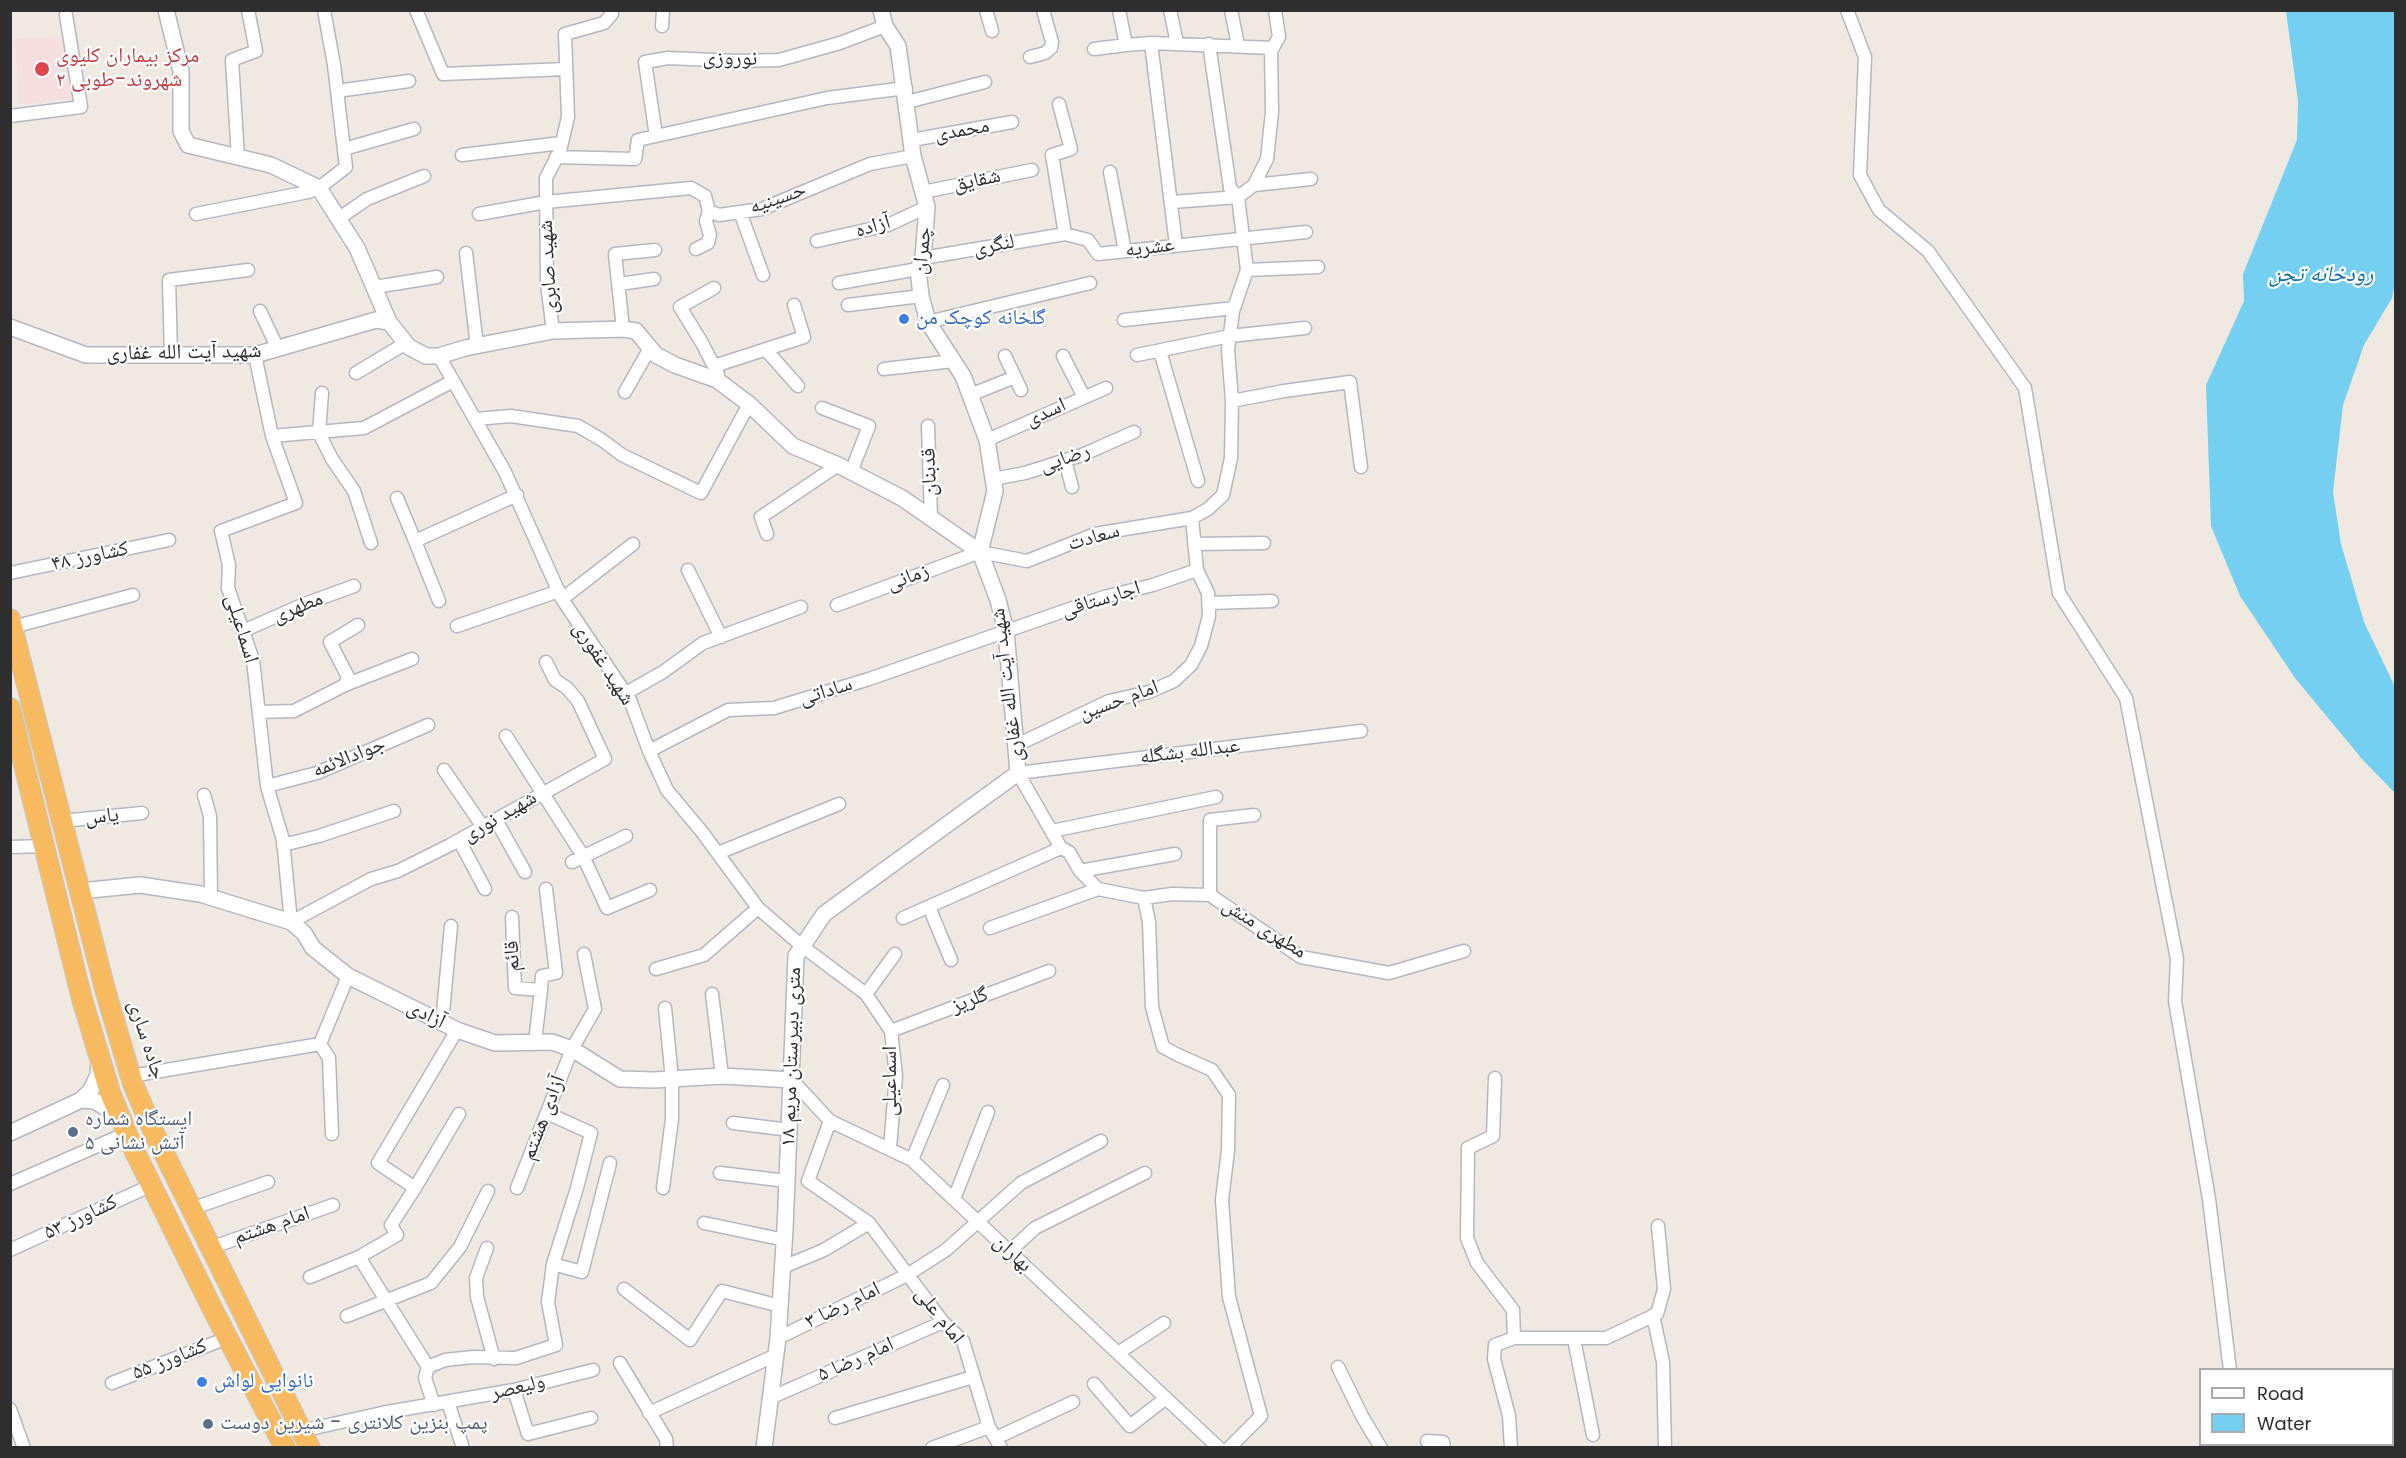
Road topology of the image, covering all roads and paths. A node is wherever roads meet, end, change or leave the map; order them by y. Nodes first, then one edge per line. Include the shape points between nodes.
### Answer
1 (166, 10) edge
2 (248, 10) edge
3 (324, 10) edge
4 (416, 10) edge
5 (611, 10) edge
6 (663, 10) edge
7 (881, 10) edge
8 (986, 10) edge
9 (1043, 10) edge
10 (1119, 10) edge
11 (1170, 10) edge
12 (1231, 10) edge
13 (1275, 10) edge
14 (1847, 10) edge
15 (66, 15) dead end
16 (662, 26) dead end
17 (885, 26) junction
18 (992, 31) dead end
19 (1151, 42) junction
20 (1177, 43) junction
21 (1209, 44) junction
22 (1125, 45) junction
23 (1238, 45) junction
24 (1273, 48) junction
25 (1094, 49) dead end
26 (1030, 57) dead end
27 (566, 69) junction
28 (409, 81) dead end
29 (985, 82) dead end
30 (337, 91) junction
31 (906, 95) junction
32 (1059, 104) dead end
33 (10, 116) edge
34 (1012, 122) dead end
35 (414, 129) dead end
36 (656, 136) junction
37 (561, 143) junction
38 (344, 148) junction
39 (913, 148) junction
40 (462, 155) dead end
41 (238, 158) junction
42 (556, 158) junction
43 (1032, 170) dead end
44 (1110, 172) dead end
45 (424, 176) dead end
46 (1311, 179) dead end
47 (1254, 185) junction
48 (319, 188) junction
49 (1238, 197) junction
50 (925, 200) junction
51 (546, 202) junction
52 (1172, 202) junction
53 (709, 211) junction
54 (740, 212) junction
55 (196, 214) dead end
56 (479, 214) dead end
57 (338, 219) junction
58 (1306, 232) dead end
59 (1065, 234) junction
60 (1243, 238) junction
61 (817, 242) dead end
62 (1176, 245) junction
63 (696, 249) dead end
64 (655, 250) dead end
65 (1125, 251) junction
66 (466, 253) dead end
67 (921, 263) junction
68 (1318, 267) dead end
69 (248, 270) dead end
70 (1247, 270) junction
71 (763, 275) dead end
72 (437, 276) dead end
73 (654, 279) dead end
74 (839, 283) dead end
75 (619, 284) junction
76 (1090, 284) dead end
77 (375, 287) junction
78 (714, 288) dead end
79 (921, 296) junction
80 (794, 305) dead end
81 (848, 305) dead end
82 (1234, 308) junction
83 (260, 311) dead end
84 (1124, 320) dead end
85 (389, 322) junction
86 (928, 322) junction
87 (10, 327) edge
88 (1305, 328) dead end
89 (623, 329) junction
90 (553, 331) junction
91 (1230, 336) junction
92 (406, 343) junction
93 (477, 345) junction
94 (651, 348) junction
95 (278, 349) junction
96 (766, 350) junction
97 (1160, 351) junction
98 (171, 355) junction
99 (255, 355) junction
100 (1137, 355) dead end
101 (1005, 356) dead end
102 (1063, 356) dead end
103 (439, 357) junction
104 (953, 361) junction
105 (714, 366) junction
106 (884, 369) dead end
107 (356, 373) dead end
108 (1015, 377) junction
109 (453, 381) junction
110 (722, 383) junction
111 (798, 386) dead end
112 (1106, 388) dead end
113 (1021, 390) dead end
114 (625, 392) dead end
115 (322, 393) dead end
116 (970, 395) junction
117 (1084, 397) junction
118 (1232, 401) junction
119 (749, 404) junction
120 (822, 408) dead end
121 (475, 419) junction
122 (928, 426) dead end
123 (1134, 432) dead end
124 (319, 433) junction
125 (272, 436) junction
126 (987, 440) junction
127 (1065, 460) junction
128 (1361, 467) dead end
129 (845, 469) junction
130 (993, 479) junction
131 (1198, 481) dead end
132 (1072, 488) dead end
133 (517, 495) junction
134 (398, 498) dead end
135 (931, 518) junction
136 (1192, 518) junction
137 (767, 534) dead end
138 (169, 540) dead end
139 (415, 541) junction
140 (371, 543) dead end
141 (1264, 543) dead end
142 (633, 544) dead end
143 (1194, 544) junction
144 (980, 552) junction
145 (688, 570) dead end
146 (1197, 570) junction
147 (10, 573) edge
148 (354, 586) dead end
149 (133, 595) dead end
150 (561, 595) junction
151 (440, 601) dead end
152 (1272, 601) dead end
153 (1209, 603) junction
154 (837, 605) dead end
155 (801, 607) dead end
156 (12, 623) edge
157 (358, 626) dead end
158 (457, 626) dead end
159 (243, 631) junction
160 (1006, 631) junction
161 (721, 637) junction
162 (412, 658) dead end
163 (546, 662) dead end
164 (345, 686) junction
165 (626, 693) junction
166 (10, 708) edge
167 (259, 712) junction
168 (428, 725) dead end
169 (1361, 731) dead end
170 (506, 736) dead end
171 (1017, 745) junction
172 (649, 751) junction
173 (444, 770) dead end
174 (1018, 773) junction
175 (267, 786) junction
176 (544, 792) junction
177 (204, 795) dead end
178 (1216, 796) dead end
179 (839, 804) dead end
180 (394, 811) dead end
181 (142, 813) dead end
182 (1254, 815) dead end
183 (496, 820) junction
184 (62, 821) junction
185 (483, 827) junction
186 (1052, 831) junction
187 (626, 836) dead end
188 (459, 840) junction
189 (284, 845) junction
190 (45, 846) junction
191 (10, 847) edge
192 (1061, 848) junction
193 (718, 853) junction
194 (1176, 854) dead end
195 (577, 859) junction
196 (1080, 871) junction
197 (525, 873) dead end
198 (485, 889) dead end
199 (546, 889) dead end
200 (1098, 889) junction
201 (650, 890) dead end
202 (80, 891) junction
203 (1210, 895) junction
204 (211, 897) junction
205 (1144, 898) junction
206 (929, 907) junction
207 (758, 908) junction
208 (512, 917) dead end
209 (903, 918) dead end
210 (291, 922) junction
211 (451, 926) dead end
212 (990, 928) dead end
213 (802, 946) junction
214 (1464, 951) dead end
215 (584, 954) dead end
216 (895, 954) dead end
217 (951, 960) dead end
218 (656, 969) dead end
219 (1049, 971) dead end
220 (348, 976) junction
221 (541, 990) junction
222 (712, 994) dead end
223 (866, 994) junction
224 (665, 1008) dead end
225 (442, 1023) junction
226 (457, 1030) junction
227 (891, 1031) junction
228 (535, 1042) junction
229 (320, 1044) junction
230 (572, 1049) junction
231 (100, 1060) junction
232 (131, 1076) junction
233 (722, 1076) junction
234 (1495, 1078) dead end
235 (672, 1079) junction
236 (792, 1080) junction
237 (943, 1085) dead end
238 (81, 1100) junction
239 (988, 1112) dead end
240 (546, 1113) junction
241 (459, 1114) dead end
242 (830, 1121) junction
243 (733, 1123) dead end
244 (124, 1125) junction
245 (790, 1130) junction
246 (10, 1133) edge
247 (332, 1134) dead end
248 (1101, 1141) dead end
249 (890, 1148) junction
250 (912, 1160) junction
251 (610, 1163) dead end
252 (720, 1173) dead end
253 (1146, 1173) dead end
254 (787, 1181) junction
255 (268, 1182) dead end
256 (10, 1184) edge
257 (152, 1185) junction
258 (415, 1188) junction
259 (517, 1188) dead end
260 (663, 1188) dead end
261 (488, 1191) dead end
262 (954, 1199) junction
263 (333, 1205) dead end
264 (191, 1209) junction
265 (704, 1223) dead end
266 (977, 1223) junction
267 (871, 1225) junction
268 (1658, 1226) dead end
269 (785, 1240) junction
270 (210, 1248) junction
271 (487, 1248) dead end
272 (10, 1250) edge
273 (1009, 1252) junction
274 (360, 1257) junction
275 (554, 1264) junction
276 (783, 1267) junction
277 (907, 1275) junction
278 (310, 1277) dead end
279 (624, 1289) dead end
280 (386, 1300) junction
281 (780, 1306) junction
282 (347, 1316) dead end
283 (1653, 1316) junction
284 (943, 1322) junction
285 (1164, 1323) dead end
286 (227, 1338) junction
287 (778, 1338) junction
288 (1514, 1338) junction
289 (1574, 1339) junction
290 (1118, 1353) junction
291 (776, 1355) junction
292 (494, 1359) junction
293 (620, 1363) dead end
294 (428, 1367) junction
295 (1338, 1367) dead end
296 (2230, 1368) edge
297 (593, 1370) dead end
298 (973, 1377) junction
299 (112, 1383) dead end
300 (1094, 1384) dead end
301 (514, 1390) junction
302 (770, 1398) junction
303 (1166, 1398) junction
304 (448, 1402) junction
305 (1073, 1402) dead end
306 (434, 1405) junction
307 (10, 1409) edge
308 (649, 1413) junction
309 (591, 1418) dead end
310 (835, 1418) dead end
311 (1593, 1435) dead end
312 (995, 1438) edge
313 (306, 1439) edge
314 (1427, 1442) dead end
315 (24, 1448) edge
316 (285, 1448) edge
317 (463, 1448) edge
318 (667, 1448) edge
319 (764, 1448) edge
320 (932, 1448) edge
321 (1220, 1448) edge
322 (1229, 1448) edge
323 (1381, 1448) edge
324 (1444, 1448) edge
325 (1511, 1448) edge
326 (1665, 1448) edge

1 - 41 street via 181,71 181,130 188,145
2 - 41 street via 256,51 232,60
3 - 30 street
4 - 27 street via 443,74
5 - 27 street, شهید صابری via 604,23 565,34
6 - 16 street
7 - 17 street, چمران
8 - 18 street
9 - 26 street via 1051,48
10 - 22 street
11 - 20 street
12 - 23 street
13 - 24 street via 1279,37
14 - 296 street via 1865,57 1860,175 1879,210 1928,251 2025,388 2059,593 2126,698 2177,960 2175,1000 2209,1199
15 - 33 street via 81,106
17 - 31 street, چمران via 898,46
17 - 36 street, نوروزی via 779,60 668,58 645,62
19 - 20 street
19 - 22 street
19 - 52 street
20 - 21 street
21 - 23 street
21 - 49 street via 1230,188
22 - 25 street
23 - 24 street
24 - 47 street via 1267,159
27 - 37 street, شهید صابری via 568,117
28 - 30 street
29 - 31 street
30 - 38 street
31 - 36 street via 827,98
31 - 39 street, چمران
32 - 59 street via 1071,149 1052,155
34 - 39 street, محمدی
35 - 38 street
36 - 42 street via 638,140 635,159
37 - 40 street
37 - 42 street, شهید صابری
38 - 48 street via 346,167
39 - 50 street, چمران
39 - 54 street, حسینیه via 762,208
41 - 48 street via 271,165
42 - 51 street, شهید صابری via 546,178
43 - 50 street, شقایق
44 - 65 street
45 - 57 street via 367,199
46 - 47 street
47 - 49 street
48 - 55 street
48 - 57 street
49 - 52 street
49 - 60 street
50 - 61 street, آزاده via 888,225
50 - 67 street, چمران
51 - 53 street via 691,188 705,196
51 - 56 street
51 - 90 street, شهید صابری via 546,284
52 - 62 street
53 - 54 street, حسینیه via 719,215
53 - 63 street via 708,243
54 - 71 street
57 - 77 street
58 - 60 street, عشریه
59 - 65 street, عشریه via 1088,240 1098,254
59 - 67 street, لنگری
60 - 62 street, عشریه
60 - 70 street
62 - 65 street, عشریه
64 - 75 street via 615,254
66 - 93 street
67 - 74 street, لنگری
67 - 79 street, چمران
68 - 70 street
69 - 98 street via 169,280
70 - 82 street
72 - 77 street
73 - 75 street
75 - 89 street
76 - 86 street
77 - 85 street
78 - 105 street via 680,307
79 - 81 street
79 - 86 street, چمران
80 - 96 street via 804,337
82 - 84 street
82 - 91 street
83 - 95 street
85 - 92 street
85 - 95 street, شهید آیت الله غفاری via 376,320
86 - 104 street, چمران
87 - 98 street, شهید آیت الله غفاری via 86,355
88 - 91 street
89 - 90 street
89 - 94 street via 636,331
90 - 93 street
91 - 97 street
91 - 118 street
92 - 103 street via 426,356
92 - 107 street
93 - 103 street
94 - 110 street via 675,365
94 - 114 street
95 - 99 street, شهید آیت الله غفاری
96 - 105 street
96 - 111 street
97 - 100 street
97 - 131 street
98 - 99 street, شهید آیت الله غفاری
99 - 125 street, اسماعیلی
101 - 108 street
102 - 117 street
103 - 109 street, شهید غفوری
104 - 106 street
104 - 116 street, چمران
105 - 110 street
108 - 113 street
108 - 116 street
109 - 121 street, شهید غفوری
109 - 124 street via 364,428
110 - 119 street
112 - 117 street, اسدی
115 - 124 street
116 - 126 street, چمران
117 - 126 street, اسدی
118 - 128 street via 1350,382
118 - 136 street, سعادت via 1232,458 1223,495
119 - 121 street via 701,493 622,455 578,426 511,417
119 - 129 street via 793,446
120 - 129 street via 869,426
121 - 133 street, شهید غفوری
122 - 135 street, قدبنان
123 - 127 street, رضایی
124 - 125 street
124 - 140 street via 354,490
125 - 159 street, اسماعیلی via 296,503 221,531 229,565 228,588
126 - 130 street, چمران
127 - 130 street, رضایی
127 - 132 street
129 - 135 street via 902,498
129 - 137 street via 761,517
130 - 144 street, چمران via 995,491
133 - 139 street
133 - 150 street, شهید غفوری
134 - 139 street
135 - 144 street
136 - 143 street, امام حسین
136 - 144 street, سعادت via 1095,534 1027,561
138 - 147 street, کشاورز ۴۸
139 - 151 street
141 - 143 street
142 - 150 street
143 - 146 street, امام حسین
144 - 154 street, زمانی
144 - 160 street, شهید آیت الله غفاری
145 - 161 street
146 - 153 street, امام حسین
146 - 160 street, اجارستاقی
148 - 159 street, مطهری
149 - 156 street
150 - 158 street
150 - 165 street, شهید غفوری
152 - 153 street
153 - 171 street, امام حسین via 1201,646 1191,665 1174,681 1149,692 1109,701
155 - 161 street
156 - 184 highway, جاده ساری
157 - 164 street via 330,642 348,677
159 - 167 street, اسماعیلی via 253,660
160 - 171 street, شهید آیت الله غفاری
160 - 172 street, ساداتی via 774,708 728,710
161 - 165 street via 703,643
162 - 164 street
163 - 176 street, شهید نوری via 555,680 578,701 605,759
164 - 167 street via 294,711
165 - 172 street, شهید غفوری
166 - 190 highway
167 - 175 street, اسماعیلی
168 - 175 street, جوادالائمه via 317,773
169 - 174 street, عبدالله بشگله
170 - 176 street
171 - 174 street, شهید آیت الله غفاری
172 - 193 street, شهید غفوری via 667,790
173 - 185 street
174 - 186 street
174 - 213 street, ۱۸ متری دبیرستان مریم via 824,914
175 - 189 street, اسماعیلی
176 - 183 street, شهید نوری
176 - 195 street
177 - 204 street via 210,816
178 - 186 street
179 - 193 street
180 - 189 street
181 - 184 street, یاس
182 - 203 street via 1210,820
183 - 185 street, شهید نوری
183 - 197 street
184 - 202 highway, جاده ساری
185 - 188 street, شهید نوری
186 - 192 street
187 - 195 street
188 - 198 street
188 - 210 street, شهید نوری via 398,871 371,879
189 - 210 street, اسماعیلی
190 - 191 street
190 - 231 highway
192 - 196 street via 1069,852
192 - 206 street
193 - 207 street, شهید غفوری
194 - 196 street
195 - 201 street via 607,908
196 - 200 street
199 - 221 street via 556,974 542,976
200 - 205 street, مطهری منش
200 - 212 street
202 - 204 street via 140,885
202 - 232 highway, جاده ساری
203 - 205 street, مطهری منش
203 - 214 street, مطهری منش via 1301,957 1389,973
204 - 210 street
205 - 322 street via 1149,922 1152,1007 1163,1047 1212,1070 1229,1095 1222,1200 1229,1297 1262,1416
206 - 209 street
206 - 217 street
207 - 213 street, شهید غفوری
207 - 218 street via 704,955
208 - 221 street, قائم via 514,988
210 - 220 street, آزادی via 313,948
211 - 225 street
213 - 223 street, اسماعیلی
213 - 236 street, ۱۸ متری دبیرستان مریم via 796,956
215 - 230 street, آزادی هشتم via 596,1009
216 - 223 street
219 - 227 street, گلریز
220 - 225 street, آزادی
220 - 229 street
221 - 228 street, قائم
222 - 233 street
223 - 227 street, اسماعیلی
224 - 235 street
225 - 226 street, آزادی
226 - 228 street, آزادی via 495,1043
226 - 258 street via 378,1163
227 - 249 street, اسماعیلی via 896,1076
228 - 230 street, آزادی via 552,1042
229 - 232 street
229 - 247 street via 329,1058
230 - 235 street, آزادی via 620,1078
230 - 240 street, آزادی هشتم
231 - 238 street via 98,1076
231 - 244 highway
232 - 264 highway, جاده ساری
233 - 235 street, آزادی
233 - 236 street, آزادی
234 - 288 street via 1493,1136 1468,1148 1467,1238 1477,1263 1513,1310
235 - 260 street via 672,1119
236 - 242 street, بهاران
236 - 245 street, ۱۸ متری دبیرستان مریم
237 - 250 street
238 - 244 street via 95,1101
238 - 246 street
239 - 262 street
240 - 259 street, آزادی هشتم
240 - 275 street via 591,1133
241 - 258 street
242 - 249 street, بهاران
242 - 267 street via 808,1181
243 - 245 street
244 - 256 street
244 - 257 highway
245 - 254 street, ۱۸ متری دبیرستان مریم
248 - 266 street, امام رضا ۳ via 1021,1183
249 - 250 street, بهاران
250 - 262 street, بهاران
251 - 275 street via 582,1272
252 - 254 street
253 - 273 street via 1035,1228
254 - 269 street, ۱۸ متری دبیرستان مریم
255 - 264 street
257 - 272 street, کشاورز ۵۳
257 - 286 highway
258 - 274 street via 391,1226 397,1235
261 - 280 street via 460,1247 431,1283
262 - 266 street, بهاران
263 - 270 street, امام هشتم
264 - 270 highway, جاده ساری
265 - 269 street
266 - 273 street, بهاران
266 - 277 street, امام رضا ۳ via 946,1250
267 - 276 street
267 - 277 street, امام علی
268 - 283 street via 1664,1289
269 - 276 street, ۱۸ متری دبیرستان مریم
270 - 313 highway, جاده ساری
271 - 292 street via 476,1278 477,1297
273 - 290 street, بهاران
274 - 278 street
274 - 280 street
275 - 292 street via 548,1302 556,1345 516,1358
276 - 281 street, ۱۸ متری دبیرستان مریم
277 - 284 street, امام علی
277 - 287 street, امام رضا ۳
279 - 281 street via 690,1340 722,1291
280 - 282 street
280 - 294 street
281 - 287 street, ۱۸ متری دبیرستان مریم
283 - 289 street via 1606,1338
283 - 326 street via 1663,1362
284 - 298 street, امام علی via 963,1341
284 - 302 street, امام رضا ۵
285 - 290 street
286 - 299 street, کشاورز ۵۵
286 - 316 highway
287 - 291 street, ۱۸ متری دبیرستان مریم
288 - 289 street
288 - 325 street via 1495,1345
289 - 311 street
290 - 303 street, بهاران
291 - 302 street, ۱۸ متری دبیرستان مریم
291 - 308 street
292 - 294 street via 445,1360
293 - 308 street
294 - 306 street via 424,1378
295 - 323 street
297 - 301 street, ولیعصر
298 - 310 street
298 - 312 street, امام علی
300 - 303 street via 1130,1426
301 - 304 street, ولیعصر
301 - 309 street via 528,1434
302 - 319 street, ۱۸ متری دبیرستان مریم
303 - 321 street, بهاران
304 - 306 street, ولیعصر
304 - 317 street
305 - 312 street
306 - 313 street, ولیعصر via 382,1413
307 - 315 street
308 - 318 street via 666,1439
312 - 320 street
314 - 324 street via 1443,1442

